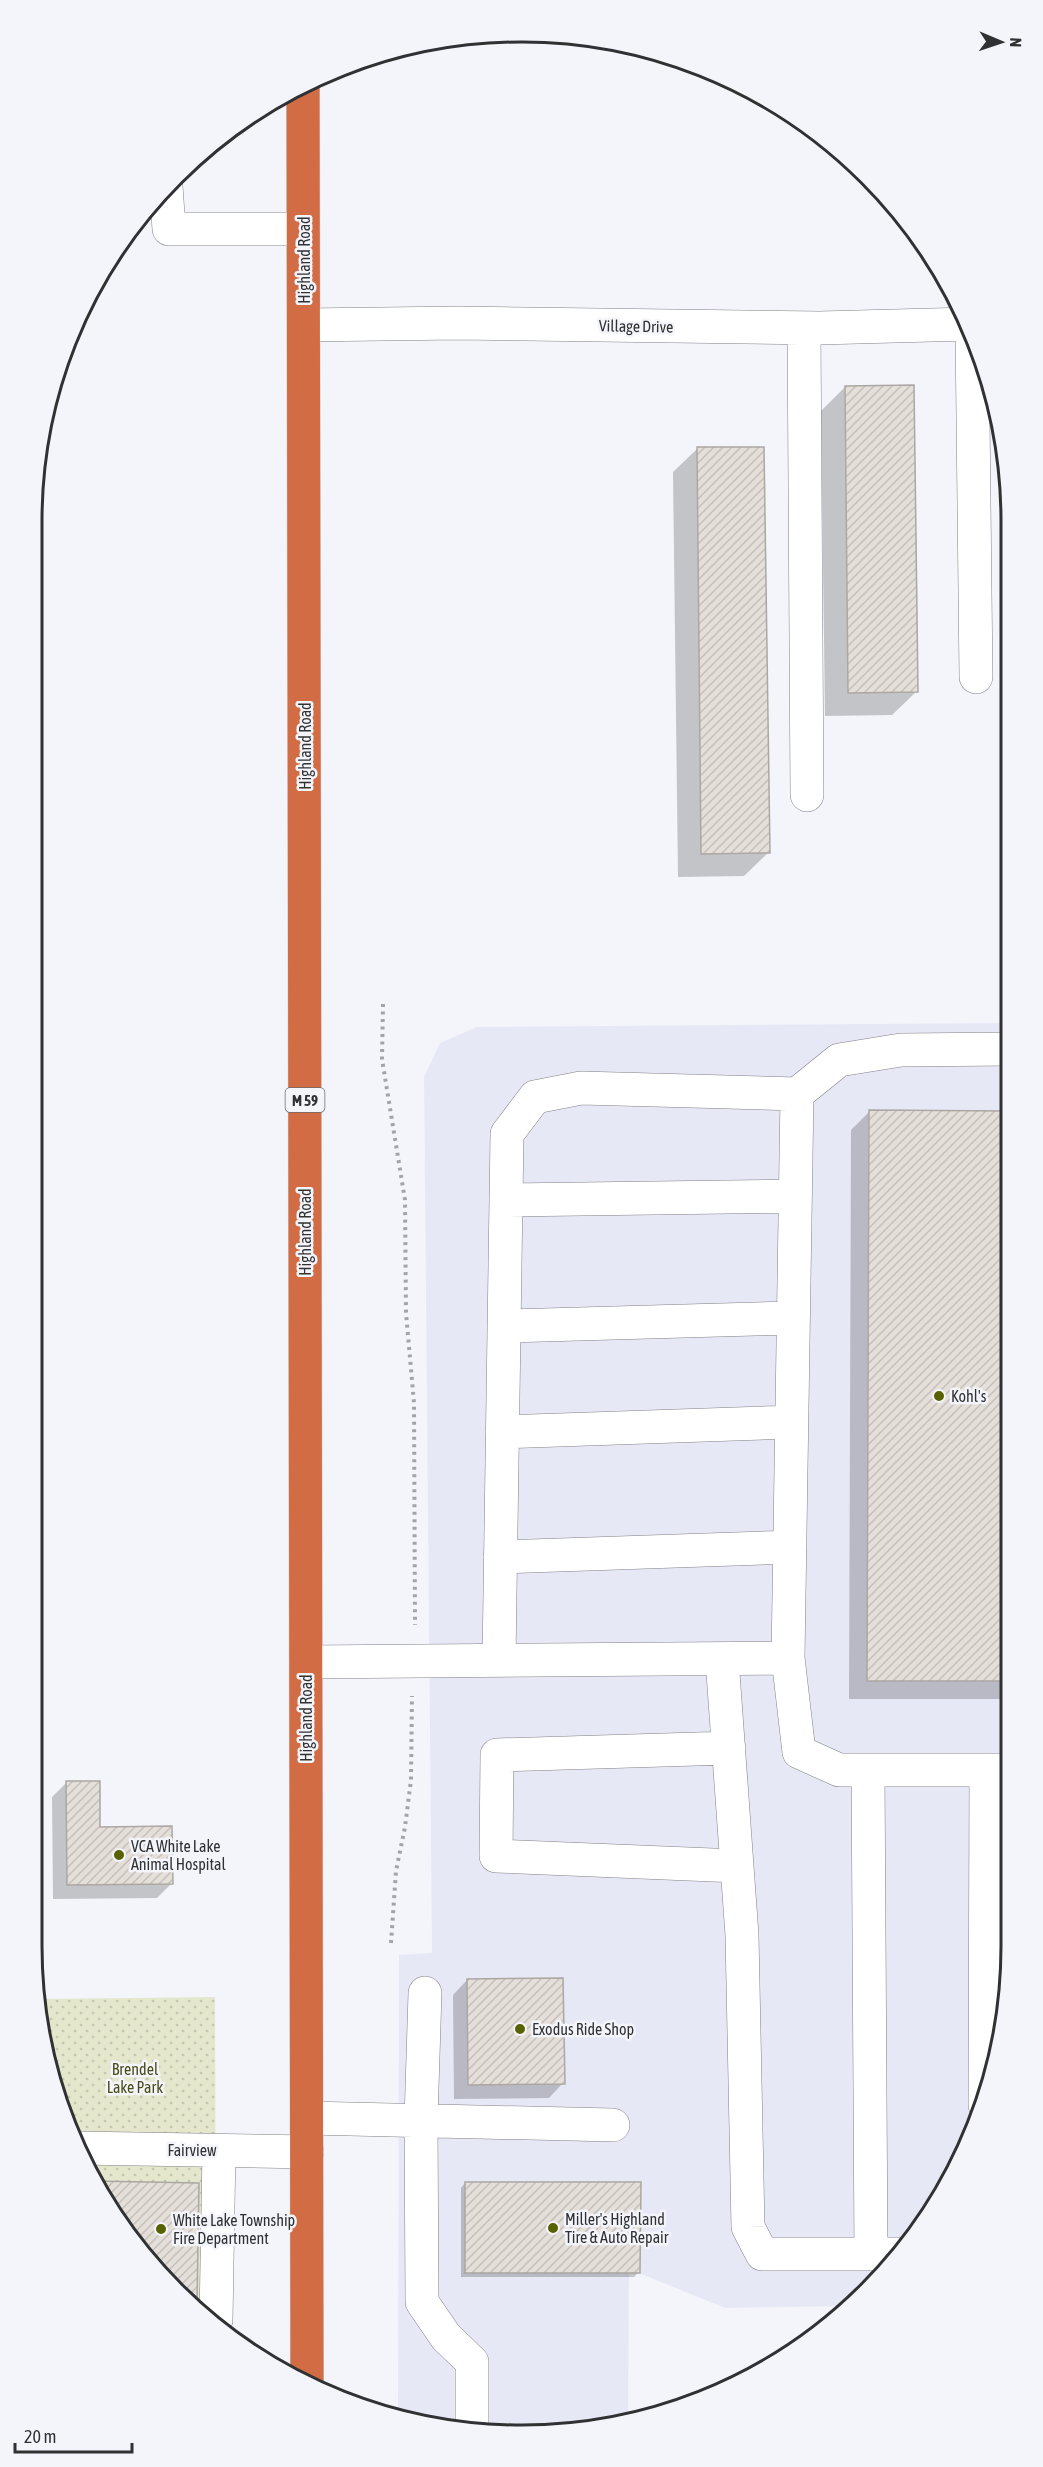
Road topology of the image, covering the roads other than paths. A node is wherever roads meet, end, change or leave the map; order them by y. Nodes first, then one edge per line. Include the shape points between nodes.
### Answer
1 (303, 94) edge
2 (167, 199) edge
3 (303, 229) junction
4 (959, 324) edge
5 (304, 325) junction
6 (804, 328) junction
7 (972, 357) edge
8 (976, 677) dead end
9 (807, 795) dead end
10 (1001, 1050) edge
11 (797, 1094) junction
12 (795, 1196) junction
13 (506, 1200) junction
14 (793, 1318) junction
15 (504, 1326) junction
16 (791, 1422) junction
17 (502, 1432) junction
18 (790, 1547) junction
19 (500, 1557) junction
20 (788, 1658) junction
21 (722, 1659) junction
22 (499, 1660) junction
23 (306, 1662) junction
24 (729, 1748) junction
25 (868, 1770) junction
26 (998, 1770) edge
27 (737, 1866) junction
28 (425, 1993) dead end
29 (987, 2063) edge
30 (307, 2118) junction
31 (422, 2120) junction
32 (613, 2125) dead end
33 (87, 2148) edge
34 (219, 2151) junction
35 (307, 2152) junction
36 (886, 2254) edge
37 (216, 2315) edge
38 (302, 2372) edge
39 (472, 2422) edge

1 - 3 highway, Highland Road / M 59
2 - 3 street via 169,229
3 - 5 highway, Highland Road / M 59
4 - 6 street, Village Drive
5 - 6 street, Village Drive
5 - 23 highway, Highland Road / M 59
6 - 9 street
7 - 8 street
10 - 11 street via 901,1050 839,1060
11 - 12 street
11 - 13 street via 581,1088 535,1097 507,1134
12 - 13 street
12 - 14 street
13 - 15 street
14 - 15 street
14 - 16 street
15 - 17 street
16 - 17 street
16 - 18 street
17 - 19 street
18 - 19 street
18 - 20 street
19 - 22 street
20 - 21 street
20 - 25 street via 799,1752 839,1770
21 - 22 street
21 - 24 street
22 - 23 street
23 - 30 highway, Highland Road / M 59
24 - 27 street
24 - 27 street via 497,1755 496,1856
25 - 26 street
25 - 36 street
26 - 29 street
27 - 36 street via 748,2227 762,2254
28 - 31 street
30 - 31 street
30 - 35 highway, Highland Road / M 59
31 - 32 street
31 - 39 street via 422,2302 446,2337 472,2362
33 - 34 street, Fairview
34 - 35 street, Fairview
34 - 37 street
35 - 38 highway, Highland Road / M 59

